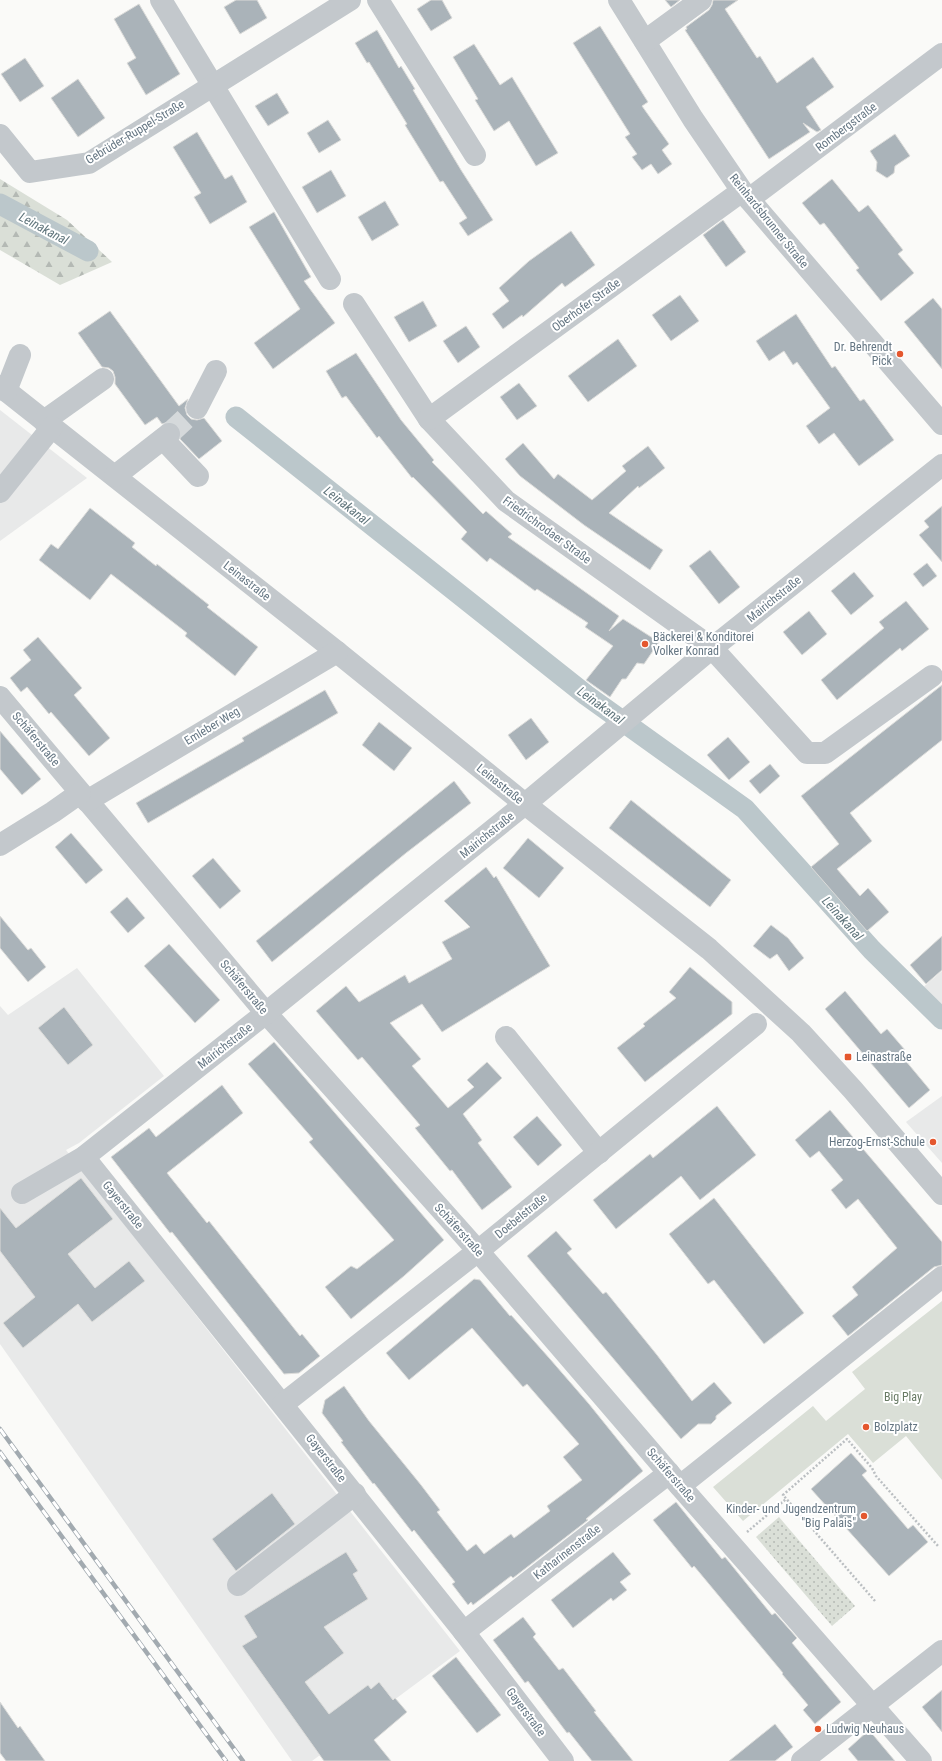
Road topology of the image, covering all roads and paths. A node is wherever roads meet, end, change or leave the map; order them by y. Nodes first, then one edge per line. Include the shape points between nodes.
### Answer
1 (161, 0) edge
2 (350, 0) edge
3 (378, 0) edge
4 (619, 0) edge
5 (701, 0) edge
6 (645, 41) junction
7 (942, 54) edge
8 (213, 86) junction
9 (0, 135) edge
10 (475, 154) dead end
11 (746, 195) junction
12 (330, 279) dead end
13 (354, 304) dead end
14 (20, 355) dead end
15 (216, 371) dead end
16 (103, 379) dead end
17 (3, 388) edge
18 (197, 408) tunnel mouth
19 (430, 418) junction
20 (48, 424) junction
21 (942, 424) edge
22 (942, 465) edge
23 (114, 476) junction
24 (198, 476) dead end
25 (0, 492) edge
26 (712, 648) junction
27 (337, 652) junction
28 (932, 676) dead end
29 (0, 697) edge
30 (84, 797) junction
31 (525, 804) junction
32 (0, 845) edge
33 (266, 1013) junction
34 (756, 1024) dead end
35 (506, 1037) dead end
36 (599, 1153) junction
37 (84, 1157) junction
38 (22, 1193) dead end
39 (942, 1194) edge
40 (478, 1250) junction
41 (942, 1277) edge
42 (283, 1404) junction
43 (674, 1479) junction
44 (355, 1494) junction
45 (786, 1499) junction
46 (732, 1546) junction
47 (938, 1546) dead end
48 (238, 1585) dead end
49 (874, 1601) dead end
50 (464, 1632) junction
51 (942, 1651) edge
52 (872, 1706) junction
53 (563, 1761) edge
54 (802, 1761) edge
55 (921, 1761) edge

1 - 8 street
2 - 8 street, Gebrüder-Ruppel-Straße
3 - 10 street
4 - 6 street, Reinhardsbrunner Straße
5 - 6 street
6 - 11 street, Reinhardsbrunner Straße via 693,119
7 - 11 street, Rombergstraße
8 - 9 street, Gebrüder-Ruppel-Straße via 89,163 30,172
8 - 12 street
11 - 19 street, Oberhofer Straße
11 - 21 street, Reinhardsbrunner Straße
13 - 19 street, Friedrichrodaer Straße
14 - 17 street
15 - 18 street
16 - 20 street
17 - 20 street, Leinastraße
19 - 26 street, Friedrichrodaer Straße via 506,501
20 - 23 street, Leinastraße
20 - 25 street
22 - 26 street, Mairichstraße
23 - 24 street via 166,436
23 - 27 street, Leinastraße
26 - 28 street, Friedrichrodaer Straße via 807,753 825,753
26 - 31 street, Mairichstraße
27 - 30 street, Emleber Weg
27 - 31 street, Leinastraße
29 - 30 street, Schäferstraße
30 - 32 street, Emleber Weg via 53,812
30 - 33 street, Schäferstraße
31 - 33 street, Mairichstraße
31 - 39 street, Leinastraße via 709,949 776,1009 838,1074
33 - 37 street, Mairichstraße
33 - 40 street, Schäferstraße
34 - 36 street, Doebelstraße
35 - 36 street
36 - 40 street, Doebelstraße
37 - 38 street, Mairichstraße
37 - 42 street, Gayerstraße
40 - 42 street, Doebelstraße
40 - 43 street, Schäferstraße
41 - 43 street, Katharinenstraße
42 - 44 street, Gayerstraße
43 - 46 street, Schäferstraße
43 - 50 street, Katharinenstraße
44 - 48 street
44 - 50 street, Gayerstraße
45 - 46 path
45 - 47 path via 783,1494 847,1439 885,1487
45 - 49 path
46 - 52 street, Schäferstraße
50 - 53 street, Gayerstraße
51 - 52 street
52 - 54 street
52 - 55 street, Schäferstraße

